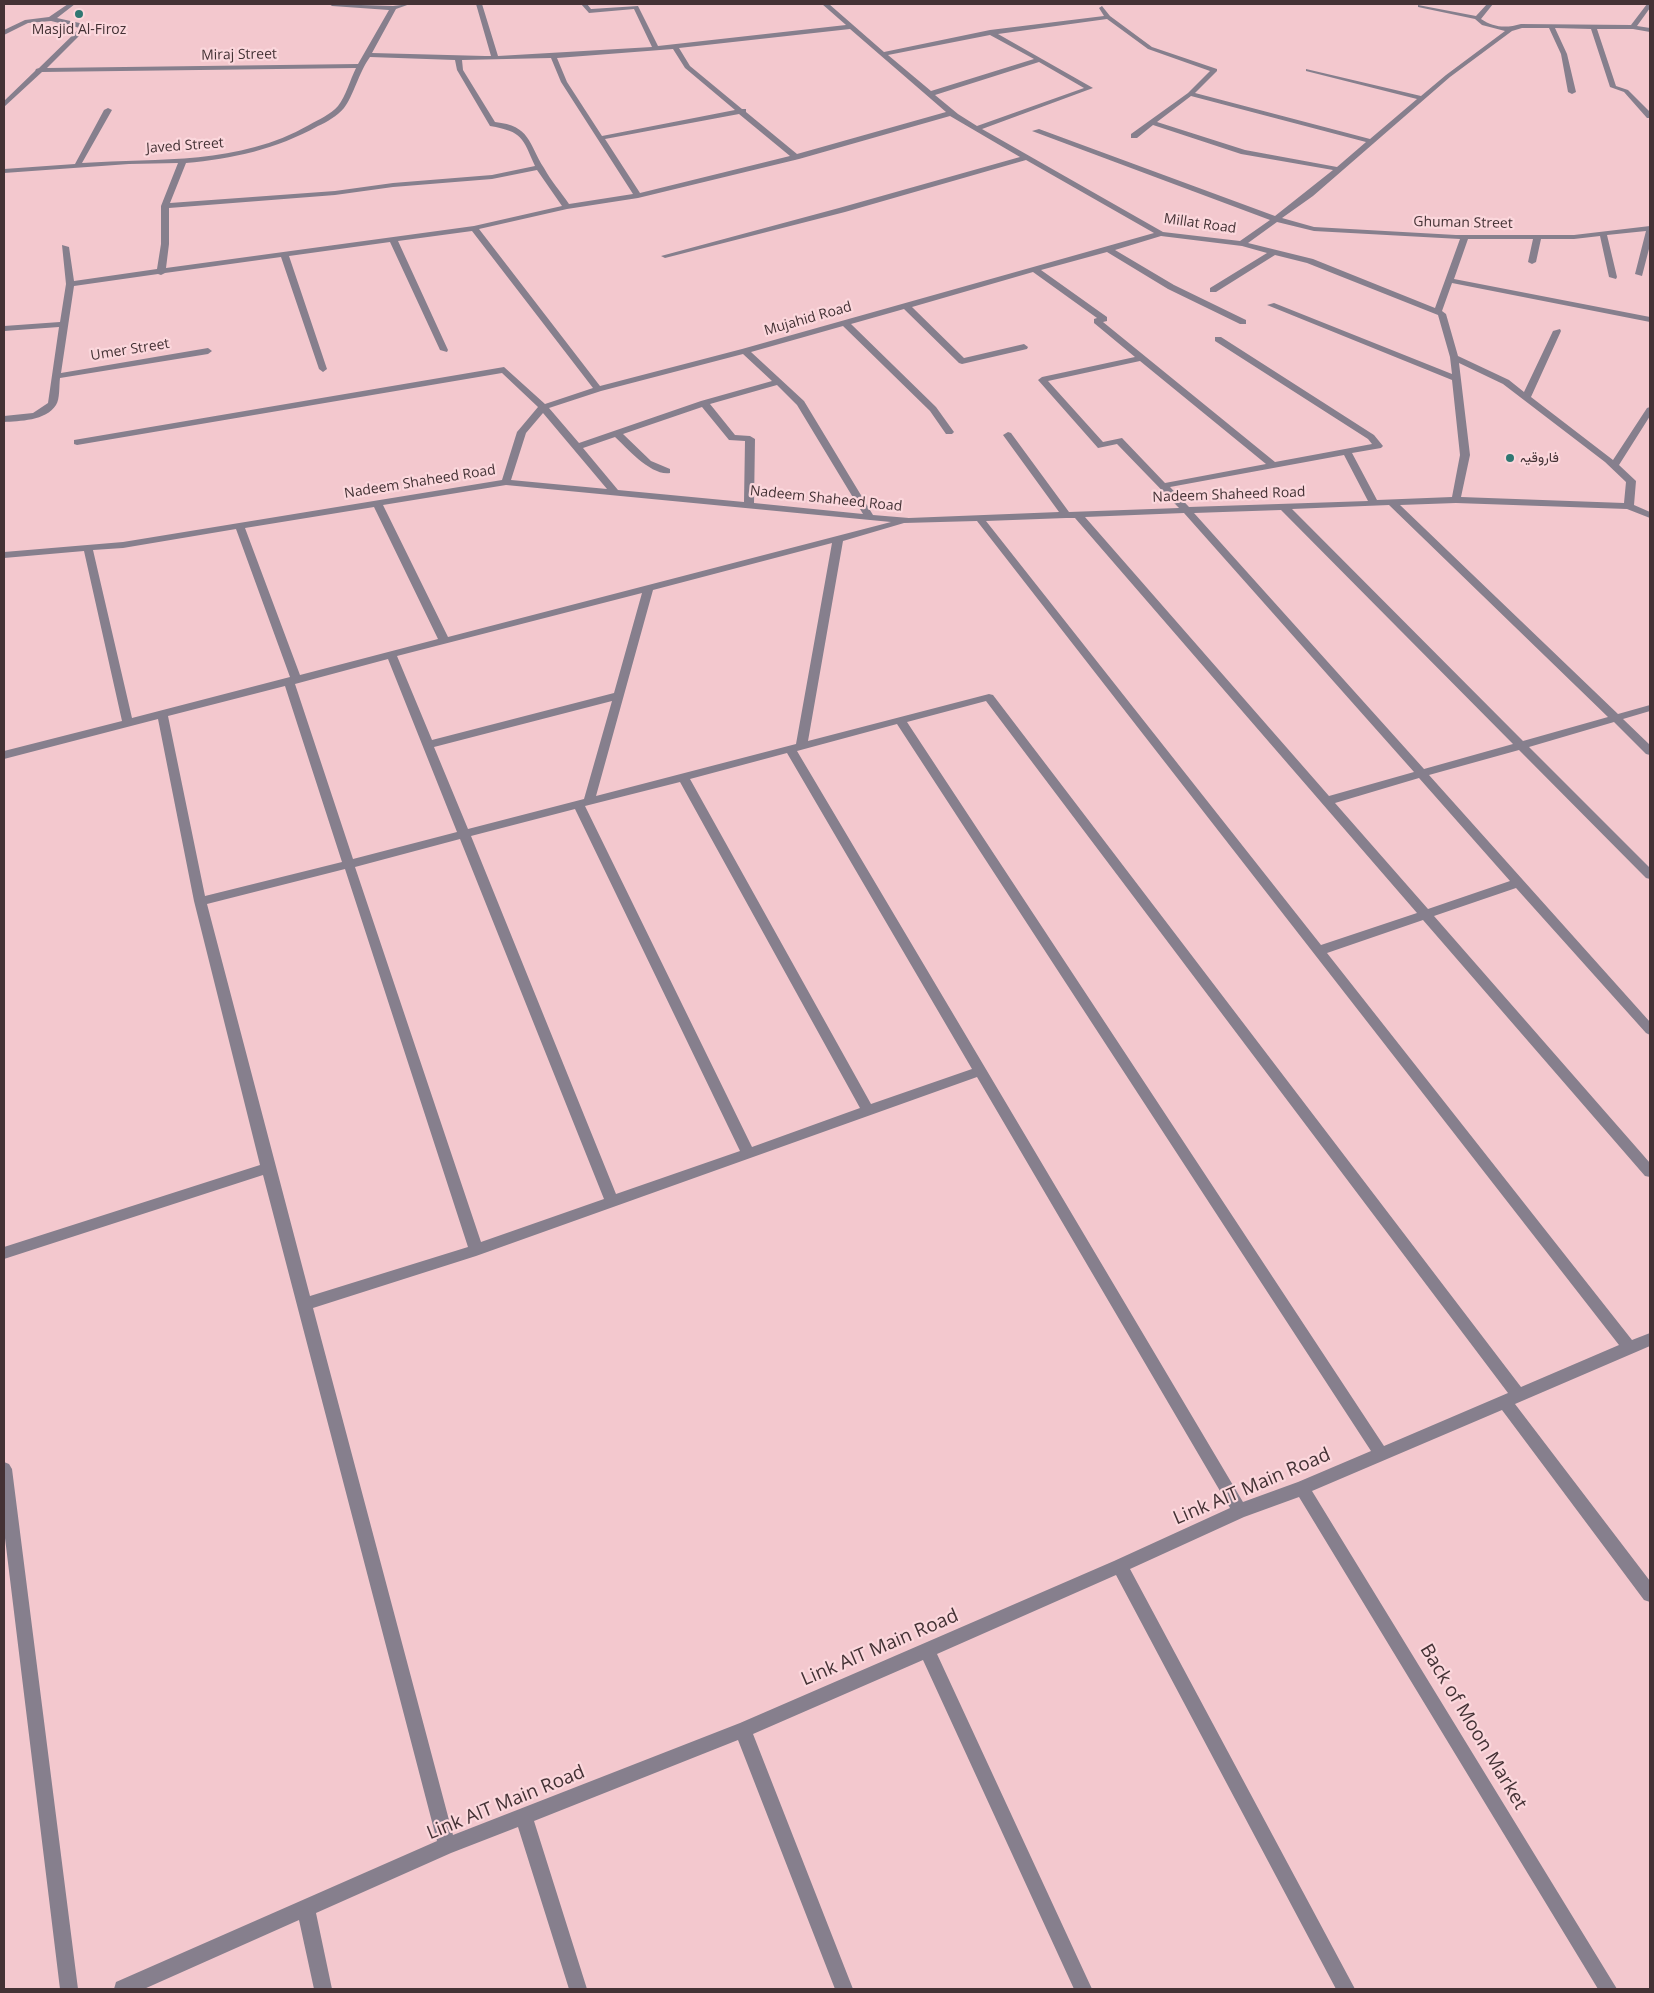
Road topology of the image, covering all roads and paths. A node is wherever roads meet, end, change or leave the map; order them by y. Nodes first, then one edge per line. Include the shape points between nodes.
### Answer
1 (72, 4) edge
2 (332, 4) edge
3 (407, 4) edge
4 (479, 4) edge
5 (584, 4) edge
6 (825, 4) edge
7 (1448, 4) edge
8 (1490, 4) edge
9 (1650, 4) edge
10 (1420, 6) dead end
11 (393, 8) junction
12 (1102, 8) dead end
13 (1441, 10) junction
14 (1108, 17) junction
15 (1478, 18) junction
16 (51, 19) junction
17 (1551, 26) junction
18 (1593, 26) junction
19 (850, 27) junction
20 (1633, 27) junction
21 (1510, 30) junction
22 (1650, 30) edge
23 (990, 32) junction
24 (4, 33) edge
25 (676, 47) junction
26 (656, 49) junction
27 (882, 54) junction
28 (368, 55) junction
29 (553, 56) junction
30 (458, 57) junction
31 (495, 57) junction
32 (1039, 60) junction
33 (360, 66) junction
34 (38, 70) junction
35 (1308, 70) dead end
36 (1572, 92) dead end
37 (930, 94) junction
38 (1190, 94) junction
39 (1422, 98) junction
40 (4, 106) edge
41 (108, 110) dead end
42 (743, 112) junction
43 (952, 113) junction
44 (1650, 116) edge
45 (1153, 123) junction
46 (977, 128) junction
47 (1036, 131) dead end
48 (1134, 136) dead end
49 (601, 138) junction
50 (1371, 141) junction
51 (796, 157) junction
52 (1027, 158) junction
53 (183, 161) junction
54 (77, 166) junction
55 (539, 167) junction
56 (1338, 169) junction
57 (4, 171) edge
58 (638, 196) junction
59 (165, 206) junction
60 (567, 207) junction
61 (1275, 219) junction
62 (474, 228) junction
63 (1650, 229) edge
64 (1161, 234) junction
65 (1603, 234) junction
66 (1465, 237) junction
67 (1538, 237) junction
68 (393, 239) junction
69 (1242, 244) junction
70 (65, 247) dead end
71 (1108, 249) junction
72 (1274, 252) junction
73 (285, 256) junction
74 (665, 256) dead end
75 (1532, 262) dead end
76 (1035, 270) junction
77 (161, 273) junction
78 (1639, 274) dead end
79 (1612, 277) dead end
80 (1449, 280) junction
81 (70, 284) junction
82 (1213, 290) dead end
83 (1272, 305) dead end
84 (906, 306) junction
85 (1438, 312) junction
86 (1650, 320) edge
87 (1243, 322) dead end
88 (844, 323) junction
89 (64, 324) junction
90 (4, 328) edge
91 (1557, 331) dead end
92 (1218, 339) dead end
93 (1024, 346) dead end
94 (444, 350) dead end
95 (208, 351) dead end
96 (745, 351) junction
97 (1454, 357) junction
98 (1142, 358) junction
99 (323, 369) dead end
100 (56, 376) junction
101 (1457, 379) junction
102 (778, 382) junction
103 (598, 389) junction
104 (1526, 398) junction
105 (704, 403) junction
106 (543, 407) junction
107 (1650, 410) edge
108 (4, 419) edge
109 (949, 432) dead end
110 (616, 434) junction
111 (1008, 435) dead end
112 (78, 442) dead end
113 (577, 447) junction
114 (1347, 452) junction
115 (1614, 465) junction
116 (1274, 466) junction
117 (667, 471) dead end
118 (506, 482) junction
119 (1162, 486) junction
120 (615, 492) junction
121 (1456, 500) junction
122 (1391, 502) junction
123 (377, 503) junction
124 (1374, 503) junction
125 (749, 505) junction
126 (1283, 506) junction
127 (1628, 506) junction
128 (1186, 510) junction
129 (1072, 514) junction
130 (1650, 514) edge
131 (870, 517) junction
132 (979, 518) junction
133 (909, 521) junction
134 (240, 526) junction
135 (838, 539) junction
136 (88, 548) junction
137 (4, 554) edge
138 (648, 589) junction
139 (445, 642) junction
140 (392, 656) junction
141 (293, 682) junction
142 (617, 696) junction
143 (1650, 708) edge
144 (163, 716) junction
145 (1616, 717) junction
146 (900, 720) junction
147 (128, 724) junction
148 (428, 745) junction
149 (1521, 745) junction
150 (796, 748) junction
151 (1650, 751) edge
152 (4, 755) edge
153 (1421, 773) junction
154 (683, 777) junction
155 (1327, 801) junction
156 (583, 803) junction
157 (464, 834) junction
158 (350, 864) junction
159 (1650, 875) edge
160 (1518, 883) junction
161 (200, 901) junction
162 (1426, 914) junction
163 (1318, 951) junction
164 (1650, 1030) edge
165 (980, 1072) junction
166 (868, 1110) junction
167 (748, 1153) junction
168 (268, 1168) junction
169 (1650, 1172) edge
170 (612, 1201) junction
171 (476, 1250) junction
172 (4, 1253) edge
173 (305, 1304) junction
174 (1650, 1339) edge
175 (1630, 1348) junction
176 (1511, 1398) junction
177 (1381, 1454) junction
178 (4, 1469) edge
179 (1302, 1488) junction
180 (1240, 1511) junction
181 (1120, 1566) junction
182 (1650, 1594) edge
183 (927, 1650) junction
184 (743, 1730) junction
185 (524, 1817) junction
186 (447, 1846) junction
187 (306, 1909) junction
188 (70, 1989) edge
189 (123, 1989) edge
190 (323, 1989) edge
191 (578, 1989) edge
192 (844, 1989) edge
193 (1082, 1989) edge
194 (1346, 1989) edge
195 (1608, 1989) edge

1 - 16 street
2 - 11 street
3 - 11 street
4 - 31 street
5 - 26 street via 589,11 636,7
6 - 19 street, Millat Road
7 - 13 street
8 - 15 street
9 - 20 street
10 - 13 street
11 - 28 street
12 - 14 street
13 - 15 street
14 - 23 street
14 - 38 street via 1150,48 1215,70
15 - 21 street via 1484,24
16 - 24 street via 27,21
16 - 34 street via 84,28
17 - 18 street
17 - 21 street via 1521,26
17 - 36 street via 1564,54
18 - 20 street
18 - 44 street via 1613,87 1626,91
19 - 25 street
19 - 27 street, Millat Road
20 - 22 street
21 - 39 street
23 - 27 street
23 - 32 street
25 - 26 street
25 - 42 street via 687,67
26 - 29 street
27 - 37 street, Millat Road
28 - 30 street
28 - 33 street
29 - 31 street
29 - 49 street via 564,82
30 - 31 street
30 - 55 street via 460,70 493,124 509,125 523,133
32 - 37 street
32 - 46 street via 1090,88
33 - 34 street, Miraj Street
33 - 53 street, Javed Street via 341,107 299,134 265,147 220,158
34 - 40 street
35 - 39 street
37 - 43 street, Millat Road
38 - 45 street
38 - 50 street
39 - 50 street
41 - 54 street
42 - 49 street
42 - 51 street
43 - 46 street, Millat Road
43 - 51 street
45 - 48 street
45 - 56 street via 1244,152
46 - 52 street, Millat Road
47 - 61 street, Ghuman Street
49 - 58 street
50 - 56 street
51 - 58 street
52 - 64 street, Millat Road
52 - 74 street
53 - 54 street, Javed Street
53 - 59 street
54 - 57 street, Javed Street
55 - 59 street via 492,177
55 - 60 street
56 - 61 street
58 - 60 street
59 - 77 street
60 - 62 street
61 - 66 street, Ghuman Street via 1314,229
61 - 69 street
62 - 68 street
62 - 103 street
63 - 65 street, Ghuman Street
63 - 78 street
64 - 69 street, Millat Road
64 - 71 street, Mujahid Road
65 - 67 street, Ghuman Street
65 - 79 street
66 - 67 street, Ghuman Street
66 - 80 street
67 - 75 street
68 - 73 street
68 - 94 street
69 - 72 street, Millat Road
70 - 81 street
71 - 76 street, Mujahid Road
71 - 87 street via 1171,287
72 - 82 street
72 - 85 street, Millat Road via 1310,262
73 - 77 street
73 - 99 street
76 - 84 street, Mujahid Road
76 - 98 street via 1104,319 1097,321
77 - 81 street
80 - 85 street
80 - 86 street
81 - 89 street
83 - 101 street
84 - 88 street, Mujahid Road
84 - 93 street via 962,361
85 - 97 street via 1442,314
88 - 96 street, Mujahid Road
88 - 109 street via 933,409
89 - 90 street
89 - 100 street
91 - 104 street
92 - 114 street via 1371,437 1378,446
95 - 100 street, Umer Street
96 - 102 street
96 - 103 street, Mujahid Road
97 - 101 street
97 - 104 street via 1506,382
98 - 116 street
98 - 119 street via 1042,380 1101,446 1119,440
100 - 108 street via 52,404 44,413
101 - 121 street via 1465,455
102 - 105 street
102 - 131 street via 801,403
103 - 106 street, Mujahid Road
104 - 115 street
105 - 110 street
105 - 125 street via 732,438 750,439
106 - 112 street via 504,370
106 - 113 street
106 - 118 street via 522,432
107 - 115 street
110 - 113 street
110 - 117 street via 648,463
111 - 129 street
113 - 120 street
114 - 116 street
114 - 124 street
115 - 127 street via 1631,482
116 - 119 street
118 - 120 street, Nadeem Shaheed Road
118 - 123 street, Nadeem Shaheed Road
119 - 128 street
120 - 125 street, Nadeem Shaheed Road
121 - 122 street, Nadeem Shaheed Road
121 - 127 street, Nadeem Shaheed Road
122 - 124 street, Nadeem Shaheed Road
122 - 145 street
123 - 134 street, Nadeem Shaheed Road
123 - 139 street
124 - 126 street, Nadeem Shaheed Road
125 - 131 street, Nadeem Shaheed Road
126 - 128 street, Nadeem Shaheed Road
126 - 149 street
127 - 130 street, Nadeem Shaheed Road
128 - 129 street, Nadeem Shaheed Road
128 - 153 street
129 - 132 street, Nadeem Shaheed Road
129 - 155 street
131 - 133 street, Nadeem Shaheed Road
132 - 133 street, Nadeem Shaheed Road
132 - 163 street
133 - 135 street
134 - 136 street, Nadeem Shaheed Road
134 - 141 street
135 - 138 street
135 - 150 street
136 - 137 street, Nadeem Shaheed Road
136 - 147 street
138 - 139 street
138 - 142 street
139 - 140 street
140 - 141 street
140 - 148 street
141 - 144 street
141 - 158 street
142 - 148 street
142 - 156 street
143 - 145 street
144 - 147 street
144 - 161 street
145 - 149 street
145 - 151 street
146 - 150 street
146 - 176 street via 989,698
146 - 177 street
147 - 152 street
148 - 157 street
149 - 153 street
149 - 159 street
150 - 154 street
150 - 165 street
153 - 155 street
153 - 160 street
154 - 156 street
154 - 166 street
155 - 162 street
156 - 157 street
156 - 167 street
157 - 158 street
157 - 170 street
158 - 161 street
158 - 171 street
160 - 162 street
160 - 164 street
161 - 168 street
162 - 163 street
162 - 169 street
163 - 175 street
165 - 166 street
165 - 180 street
166 - 167 street
167 - 170 street
168 - 172 street
168 - 173 street
170 - 171 street
171 - 173 street
173 - 186 street
174 - 175 street, Link AIT Main Road
175 - 176 street, Link AIT Main Road
176 - 177 street, Link AIT Main Road
176 - 182 street
177 - 179 street, Link AIT Main Road
178 - 188 street
179 - 180 street, Link AIT Main Road
179 - 195 street, Back of Moon Market
180 - 181 street, Link AIT Main Road
181 - 183 street, Link AIT Main Road
181 - 194 street
183 - 184 street, Link AIT Main Road
183 - 193 street
184 - 185 street, Link AIT Main Road
184 - 192 street
185 - 186 street, Link AIT Main Road
185 - 191 street
186 - 187 street, Link AIT Main Road
187 - 189 street, Link AIT Main Road
187 - 190 street

